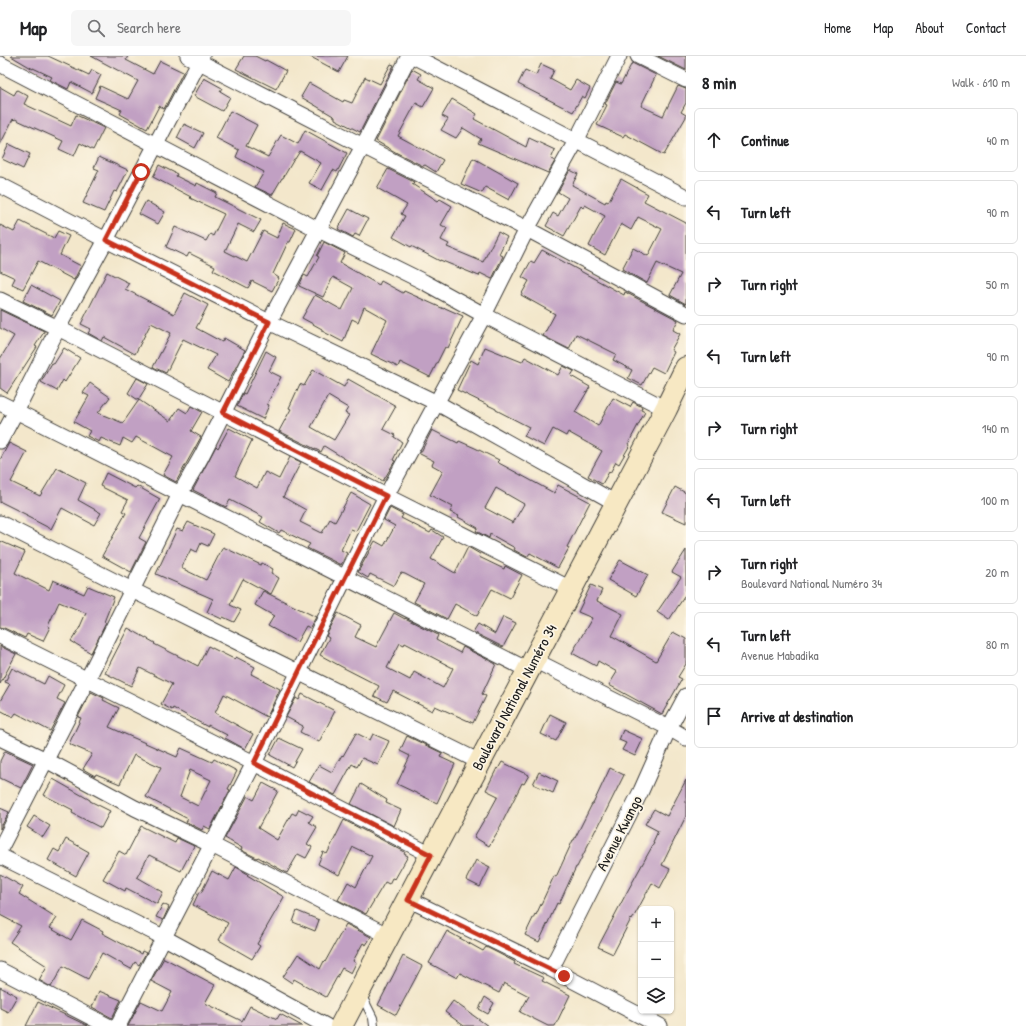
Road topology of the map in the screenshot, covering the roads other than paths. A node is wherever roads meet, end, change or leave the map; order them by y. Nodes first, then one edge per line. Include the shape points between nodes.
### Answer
1 (409, 56) edge
2 (413, 56) edge
3 (619, 56) edge
4 (638, 56) edge
5 (196, 58) edge
6 (0, 64) edge
7 (686, 80) edge
8 (576, 140) junction
9 (155, 145) junction
10 (363, 146) junction
11 (0, 185) edge
12 (686, 197) edge
13 (527, 229) junction
14 (319, 230) junction
15 (106, 240) junction
16 (0, 300) edge
17 (686, 314) edge
18 (484, 315) junction
19 (269, 322) junction
20 (58, 328) junction
21 (686, 368) edge
22 (0, 403) edge
23 (437, 403) junction
24 (666, 409) junction
25 (16, 411) junction
26 (223, 413) junction
27 (0, 441) edge
28 (180, 494) junction
29 (386, 496) junction
30 (616, 504) junction
31 (0, 523) edge
32 (345, 578) junction
33 (571, 589) junction
34 (132, 590) junction
35 (0, 636) edge
36 (531, 665) junction
37 (299, 672) junction
38 (86, 680) junction
39 (686, 696) edge
40 (669, 728) junction
41 (0, 738) edge
42 (686, 738) edge
43 (46, 760) junction
44 (480, 762) junction
45 (254, 763) junction
46 (212, 845) junction
47 (0, 849) edge
48 (431, 855) junction
49 (0, 856) edge
50 (408, 900) junction
51 (389, 936) junction
52 (163, 937) junction
53 (550, 969) junction
54 (0, 970) edge
55 (360, 992) junction
56 (108, 1026) edge
57 (118, 1026) edge
58 (326, 1026) edge
59 (341, 1026) edge
60 (374, 1026) edge
61 (660, 1026) edge

1 - 10 street
2 - 8 street
3 - 8 street
4 - 7 street
5 - 9 street
5 - 10 street
6 - 9 street
8 - 12 street
8 - 13 street
9 - 14 street
9 - 15 street
10 - 13 street
10 - 14 street
11 - 15 street
13 - 17 street
13 - 18 street
14 - 18 street
14 - 19 street
15 - 19 street
15 - 20 street
16 - 20 street
18 - 23 street
18 - 24 street
19 - 23 street
19 - 26 street
20 - 25 street
20 - 26 street
21 - 24 main road, Boulevard National Numéro 34
22 - 25 street
23 - 29 street
23 - 30 street
24 - 30 main road, Boulevard National Numéro 34
25 - 27 street
25 - 28 street
26 - 28 street
26 - 29 street
28 - 32 street
28 - 34 street
29 - 32 street
29 - 33 street
30 - 33 main road, Boulevard National Numéro 34
31 - 34 street
32 - 36 street
32 - 37 street
33 - 36 main road, Boulevard National Numéro 34
34 - 37 street
34 - 38 street
35 - 38 street
36 - 40 street
36 - 44 main road, Boulevard National Numéro 34
37 - 44 street
37 - 45 street
38 - 43 street
38 - 45 street
39 - 40 street, Avenue Kwango
40 - 42 street
40 - 53 street, Avenue Kwango
41 - 43 street
43 - 46 street via 134,808
43 - 47 street
44 - 48 main road, Boulevard National Numéro 34
45 - 46 street
45 - 48 street
46 - 51 street
46 - 52 street
48 - 50 main road, Boulevard National Numéro 34
49 - 52 street
50 - 51 main road, Boulevard National Numéro 34
50 - 53 street
51 - 55 main road, Boulevard National Numéro 34
52 - 57 street
52 - 58 street
53 - 61 street
54 - 56 street
55 - 59 main road, Boulevard National Numéro 34
55 - 60 lane via 373,1018

